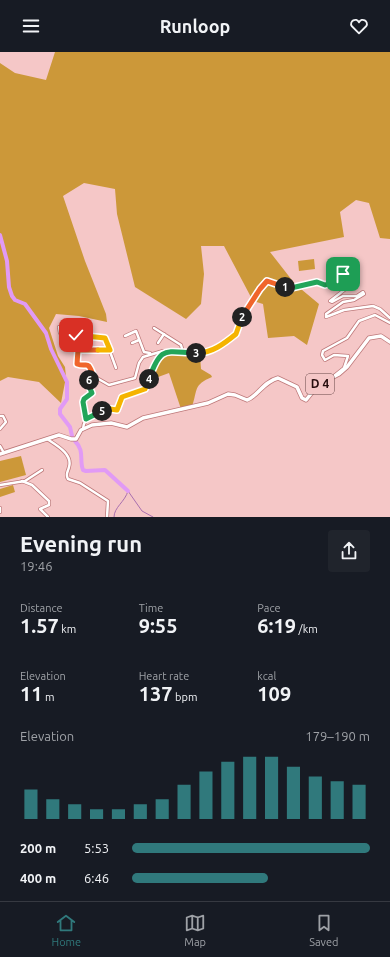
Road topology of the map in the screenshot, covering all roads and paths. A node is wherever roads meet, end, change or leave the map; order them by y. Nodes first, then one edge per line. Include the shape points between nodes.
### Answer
1 (390, 318) edge
2 (390, 323) edge
3 (59, 327) dead end
4 (154, 328) dead end
5 (91, 330) dead end
6 (164, 334) junction
7 (125, 336) dead end
8 (91, 337) junction
9 (139, 340) junction
10 (390, 342) edge
11 (132, 343) dead end
12 (158, 344) dead end
13 (73, 350) dead end
14 (78, 350) junction
15 (110, 350) junction
16 (183, 352) junction
17 (165, 353) junction
18 (152, 354) junction
19 (116, 368) dead end
20 (334, 376) junction
21 (94, 377) dead end
22 (0, 416) edge
23 (86, 419) junction
24 (0, 429) edge
25 (83, 429) junction
26 (47, 439) junction
27 (0, 446) edge
28 (2, 453) edge
29 (42, 470) dead end
30 (22, 481) junction
31 (0, 485) edge
32 (0, 508) edge
33 (0, 512) edge
34 (48, 517) edge
35 (107, 517) edge

1 - 16 street via 372,306 344,310 326,317 326,314 342,302 354,300 364,294 362,292 357,296 347,295 330,301 352,284 354,280 351,274 343,274 334,282 325,285 317,282 288,288 267,281 244,313 236,334 224,345 201,354
2 - 20 street via 375,315 359,321 347,338 328,346 322,355 324,360 334,355 348,356 344,368
3 - 8 street via 60,333 69,332
4 - 6 street
5 - 8 street
6 - 12 street
6 - 16 street via 181,345
7 - 9 street via 136,331
8 - 15 street via 105,338
9 - 11 street
9 - 18 street via 144,353
10 - 20 main road, D 4 via 381,336 369,338 347,367
13 - 14 street
14 - 15 street
14 - 23 street via 77,364 88,364 93,375 88,384 92,393 83,402
15 - 19 street
16 - 17 street
17 - 18 street via 163,351
17 - 23 street via 155,363 145,389 122,397 117,410 104,410
18 - 21 street via 141,359 134,378 109,385
20 - 25 main road, D 4 via 318,385 306,400 302,398 297,387 278,378 263,385 246,400 228,394 208,403 148,416 127,428 107,423
22 - 24 street via 3,416 6,422
23 - 25 street
25 - 26 main road, D 4 via 76,438 59,435
26 - 28 main road, D 4
26 - 35 street via 69,459 66,474 68,479 105,497 108,501
27 - 28 street
29 - 30 street
30 - 31 street
30 - 34 street via 32,485 49,501 49,505 40,509
32 - 33 street

